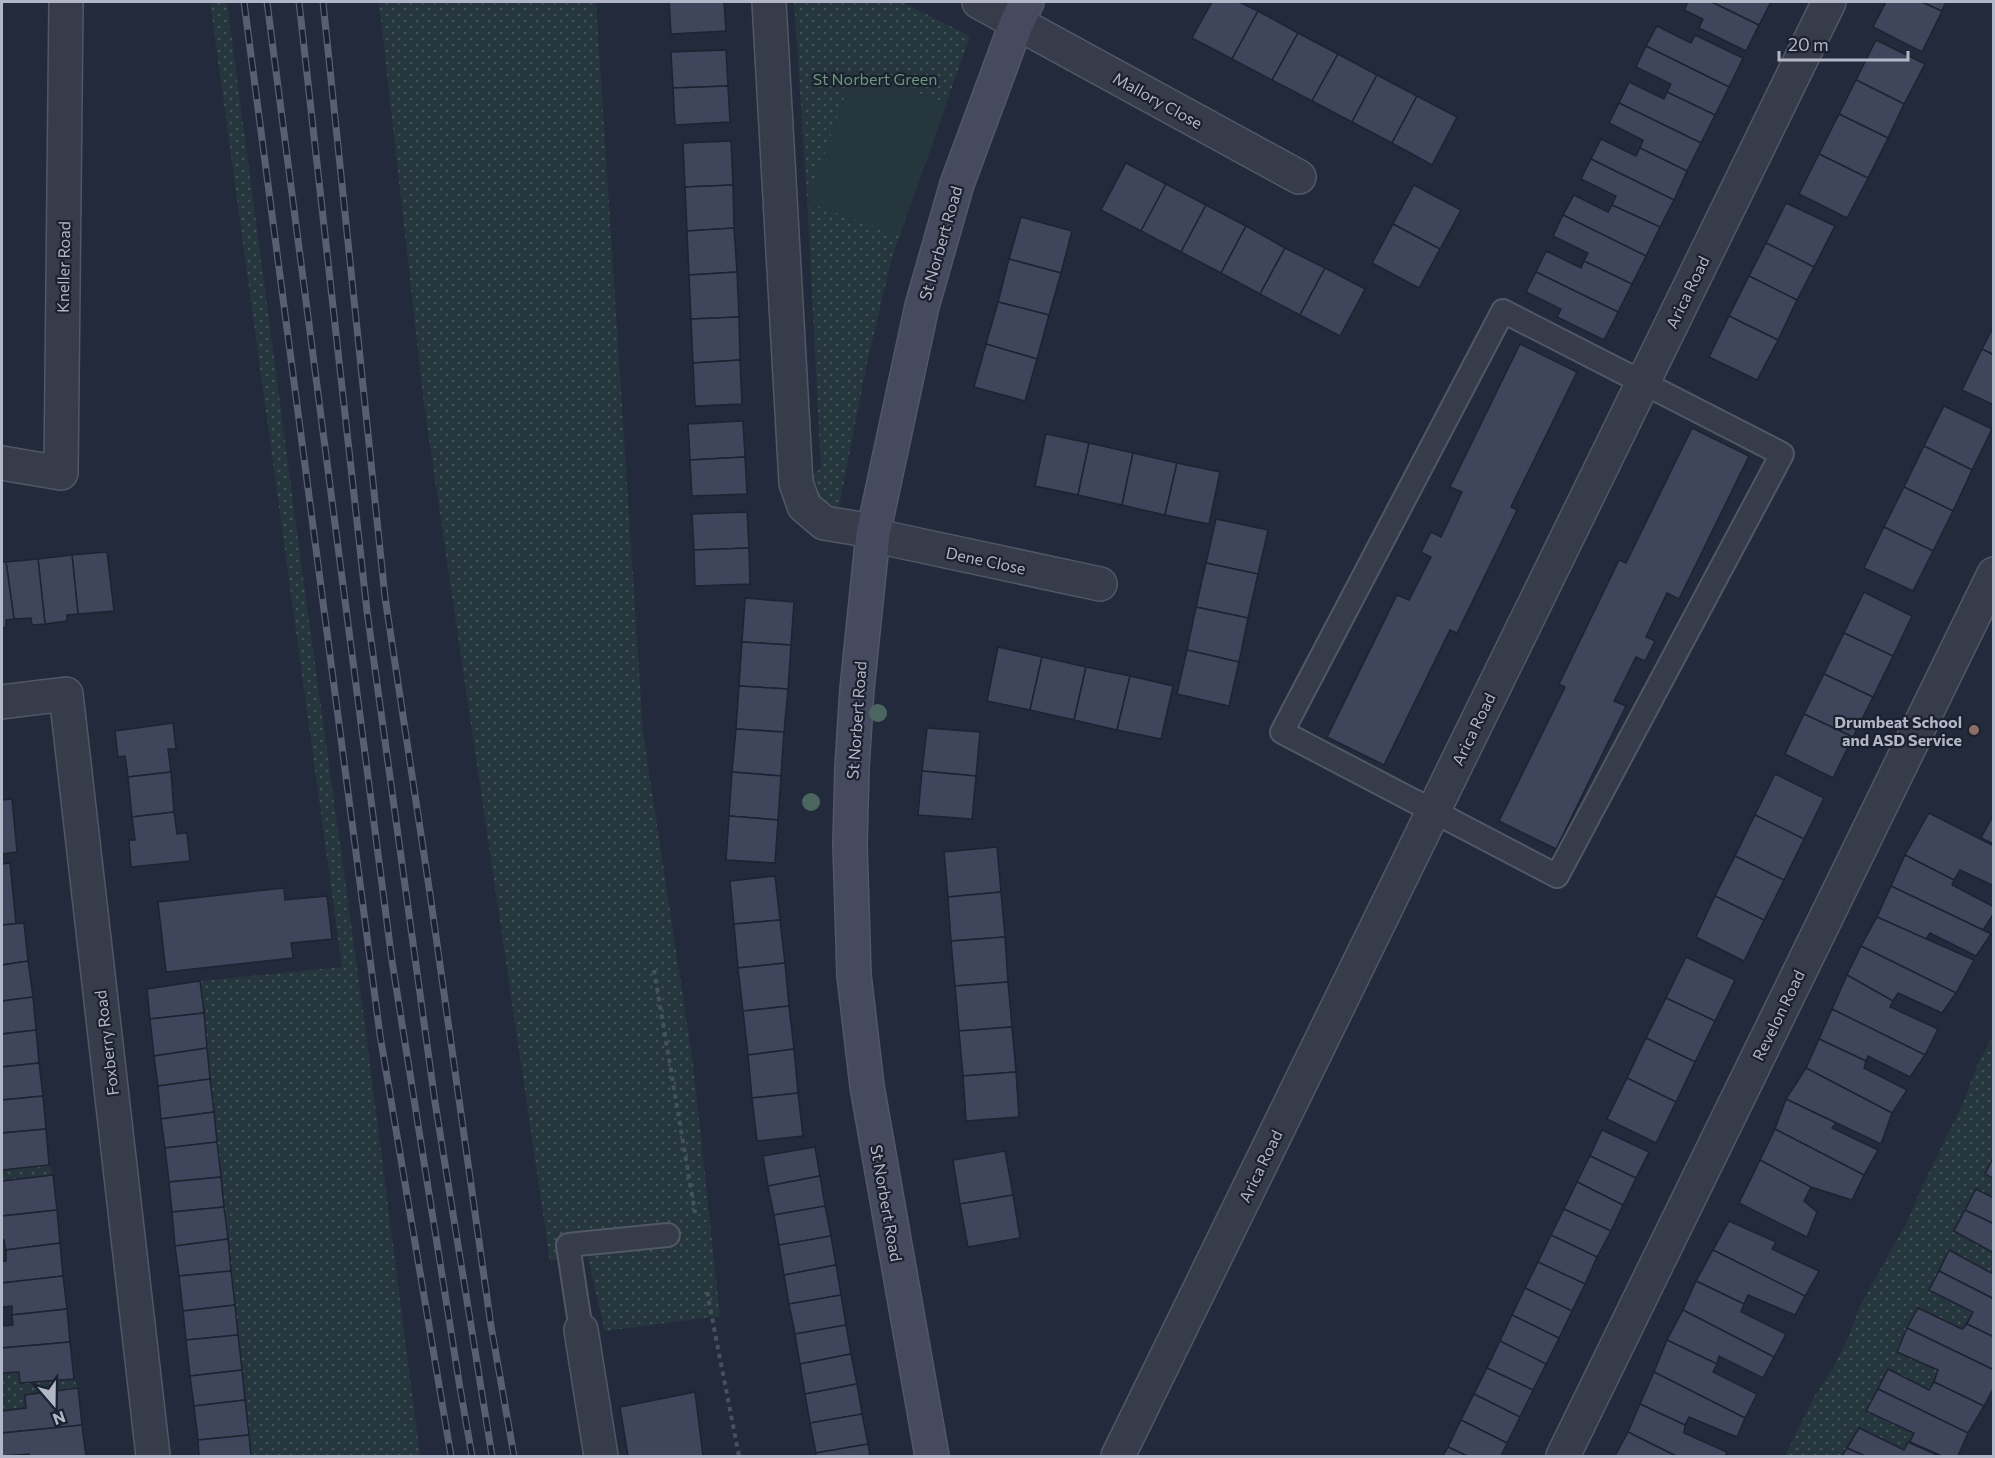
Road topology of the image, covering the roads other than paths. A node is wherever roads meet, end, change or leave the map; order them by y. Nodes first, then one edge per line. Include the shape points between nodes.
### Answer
1 (66, 2) edge
2 (769, 2) edge
3 (979, 2) edge
4 (1830, 2) edge
5 (1022, 12) edge
6 (1299, 177) dead end
7 (1642, 384) junction
8 (2, 463) edge
9 (873, 534) junction
10 (1994, 574) edge
11 (1100, 585) dead end
12 (2, 702) edge
13 (1434, 810) junction
14 (668, 1235) road end
15 (581, 1330) joint
16 (153, 1456) edge
17 (601, 1456) edge
18 (932, 1456) edge
19 (1118, 1456) edge
20 (1563, 1456) edge

1 - 8 street, Kneller Road via 61,473
2 - 9 street via 796,483 804,506 824,523
3 - 5 street
4 - 7 street, Arica Road
5 - 6 street, Mallory Close
5 - 9 street, St Norbert Road via 957,184 922,306
7 - 13 street, Arica Road
7 - 13 lane via 1782,454 1557,876
7 - 13 lane via 1503,311 1282,732
9 - 11 street, Dene Close
9 - 18 street, St Norbert Road via 852,767 854,975 867,1086
10 - 20 street, Revelon Road
12 - 16 street, Foxberry Road via 66,694
13 - 19 street, Arica Road
14 - 15 lane via 568,1245
15 - 17 street

